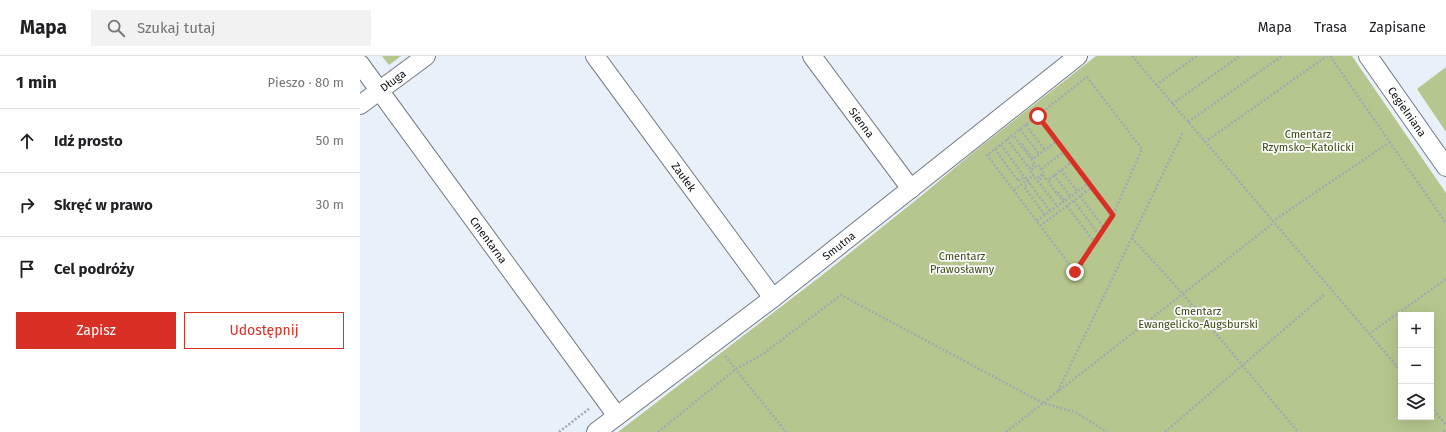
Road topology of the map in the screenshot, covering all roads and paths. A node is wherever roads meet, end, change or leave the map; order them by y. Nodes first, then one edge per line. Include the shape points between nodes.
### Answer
1 (426, 56) edge
2 (595, 56) edge
3 (812, 56) edge
4 (1078, 56) edge
5 (1132, 56) edge
6 (1197, 56) edge
7 (1240, 56) edge
8 (1282, 56) edge
9 (1329, 56) edge
10 (1368, 56) edge
11 (360, 64) edge
12 (1156, 85) junction
13 (379, 90) junction
14 (1172, 104) junction
15 (360, 105) edge
16 (1032, 107) dead end
17 (1038, 116) junction
18 (1188, 122) junction
19 (1026, 124) junction
20 (1020, 129) junction
21 (1183, 132) dead end
22 (1014, 134) junction
23 (1007, 139) junction
24 (1057, 141) junction
25 (1205, 142) junction
26 (1390, 142) junction
27 (1001, 144) junction
28 (995, 149) junction
29 (1045, 150) junction
30 (1065, 152) junction
31 (1039, 154) junction
32 (1073, 161) junction
33 (1446, 167) edge
34 (1041, 169) junction
35 (1061, 170) junction
36 (1034, 175) junction
37 (1054, 175) junction
38 (1025, 176) junction
39 (1027, 180) junction
40 (1030, 183) junction
41 (1089, 183) junction
42 (1092, 187) junction
43 (911, 189) junction
44 (1014, 190) junction
45 (1077, 191) junction
46 (1070, 196) junction
47 (1080, 196) junction
48 (1074, 201) junction
49 (1057, 206) junction
50 (1067, 206) junction
51 (1050, 211) junction
52 (1045, 215) junction
53 (1113, 215) junction
54 (1037, 221) junction
55 (1274, 221) junction
56 (1446, 223) edge
57 (1040, 226) junction
58 (1104, 228) junction
59 (1099, 235) junction
60 (1132, 238) junction
61 (1095, 243) junction
62 (1446, 279) edge
63 (1183, 294) junction
64 (1324, 295) dead end
65 (773, 298) junction
66 (1369, 334) junction
67 (722, 351) dead end
68 (1242, 366) junction
69 (1398, 368) edge
70 (736, 369) junction
71 (1058, 392) junction
72 (1043, 403) junction
73 (1434, 410) edge
74 (617, 416) junction
75 (1446, 424) edge
76 (1446, 430) edge
77 (596, 432) edge
78 (658, 432) edge
79 (786, 432) edge
80 (1006, 432) edge
81 (1107, 432) edge
82 (1165, 432) edge
83 (1298, 432) edge
84 (1443, 432) edge

1 - 13 street, Długa
2 - 65 street, Zaułek
3 - 43 street, Sienna
4 - 43 street, Smutna
5 - 12 path
6 - 12 path
7 - 14 path
8 - 18 path
9 - 25 path
9 - 26 path
10 - 33 street, Cegielniana
11 - 13 street, Cmentarna
12 - 14 path
13 - 15 street, Długa
13 - 74 street, Cmentarna
14 - 18 path
16 - 17 path
17 - 19 path
17 - 24 path
17 - 53 path via 1087,77 1142,149
18 - 25 path
19 - 20 path
19 - 29 path
20 - 22 path
20 - 31 path
21 - 60 path
22 - 23 path
22 - 23 path via 1035,164 1029,168
22 - 31 path via 1033,159
23 - 27 path
24 - 29 path
24 - 30 path
25 - 55 path
26 - 55 path
26 - 56 path
27 - 28 path
27 - 38 path
28 - 38 path via 1018,181
28 - 44 path via 987,155
29 - 31 path
30 - 32 path
30 - 34 path
32 - 35 path
32 - 41 path
34 - 36 path via 1044,173 1036,179
34 - 36 path via 1038,165 1030,171
35 - 37 path
35 - 45 path
36 - 39 path
37 - 46 path
37 - 46 path via 1048,180 1064,201
38 - 39 path
39 - 40 path
39 - 44 path
40 - 51 path
40 - 52 path via 1024,188
41 - 42 path
41 - 45 path
42 - 47 path
42 - 53 path
43 - 65 street, Smutna
44 - 54 path
45 - 46 path
47 - 48 path
47 - 58 path
48 - 50 path
48 - 59 path
49 - 49 path via 1063,202 1044,176 1038,181
49 - 51 path
50 - 57 path
50 - 61 path
51 - 52 path
52 - 54 path
53 - 58 path
54 - 57 path
55 - 63 path via 1271,226
55 - 66 path
57 - 61 path via 1075,272
58 - 59 path
59 - 61 path
60 - 63 path
60 - 71 path
62 - 66 path
63 - 68 path
63 - 71 path
64 - 68 path
65 - 74 street, Smutna
66 - 69 path
67 - 70 path
68 - 82 path
68 - 83 path
70 - 72 path via 763,354 841,295
70 - 78 path
70 - 79 path
71 - 72 path
72 - 80 path
72 - 81 path via 1075,412
73 - 75 path
74 - 77 street, Smutna
76 - 84 path

